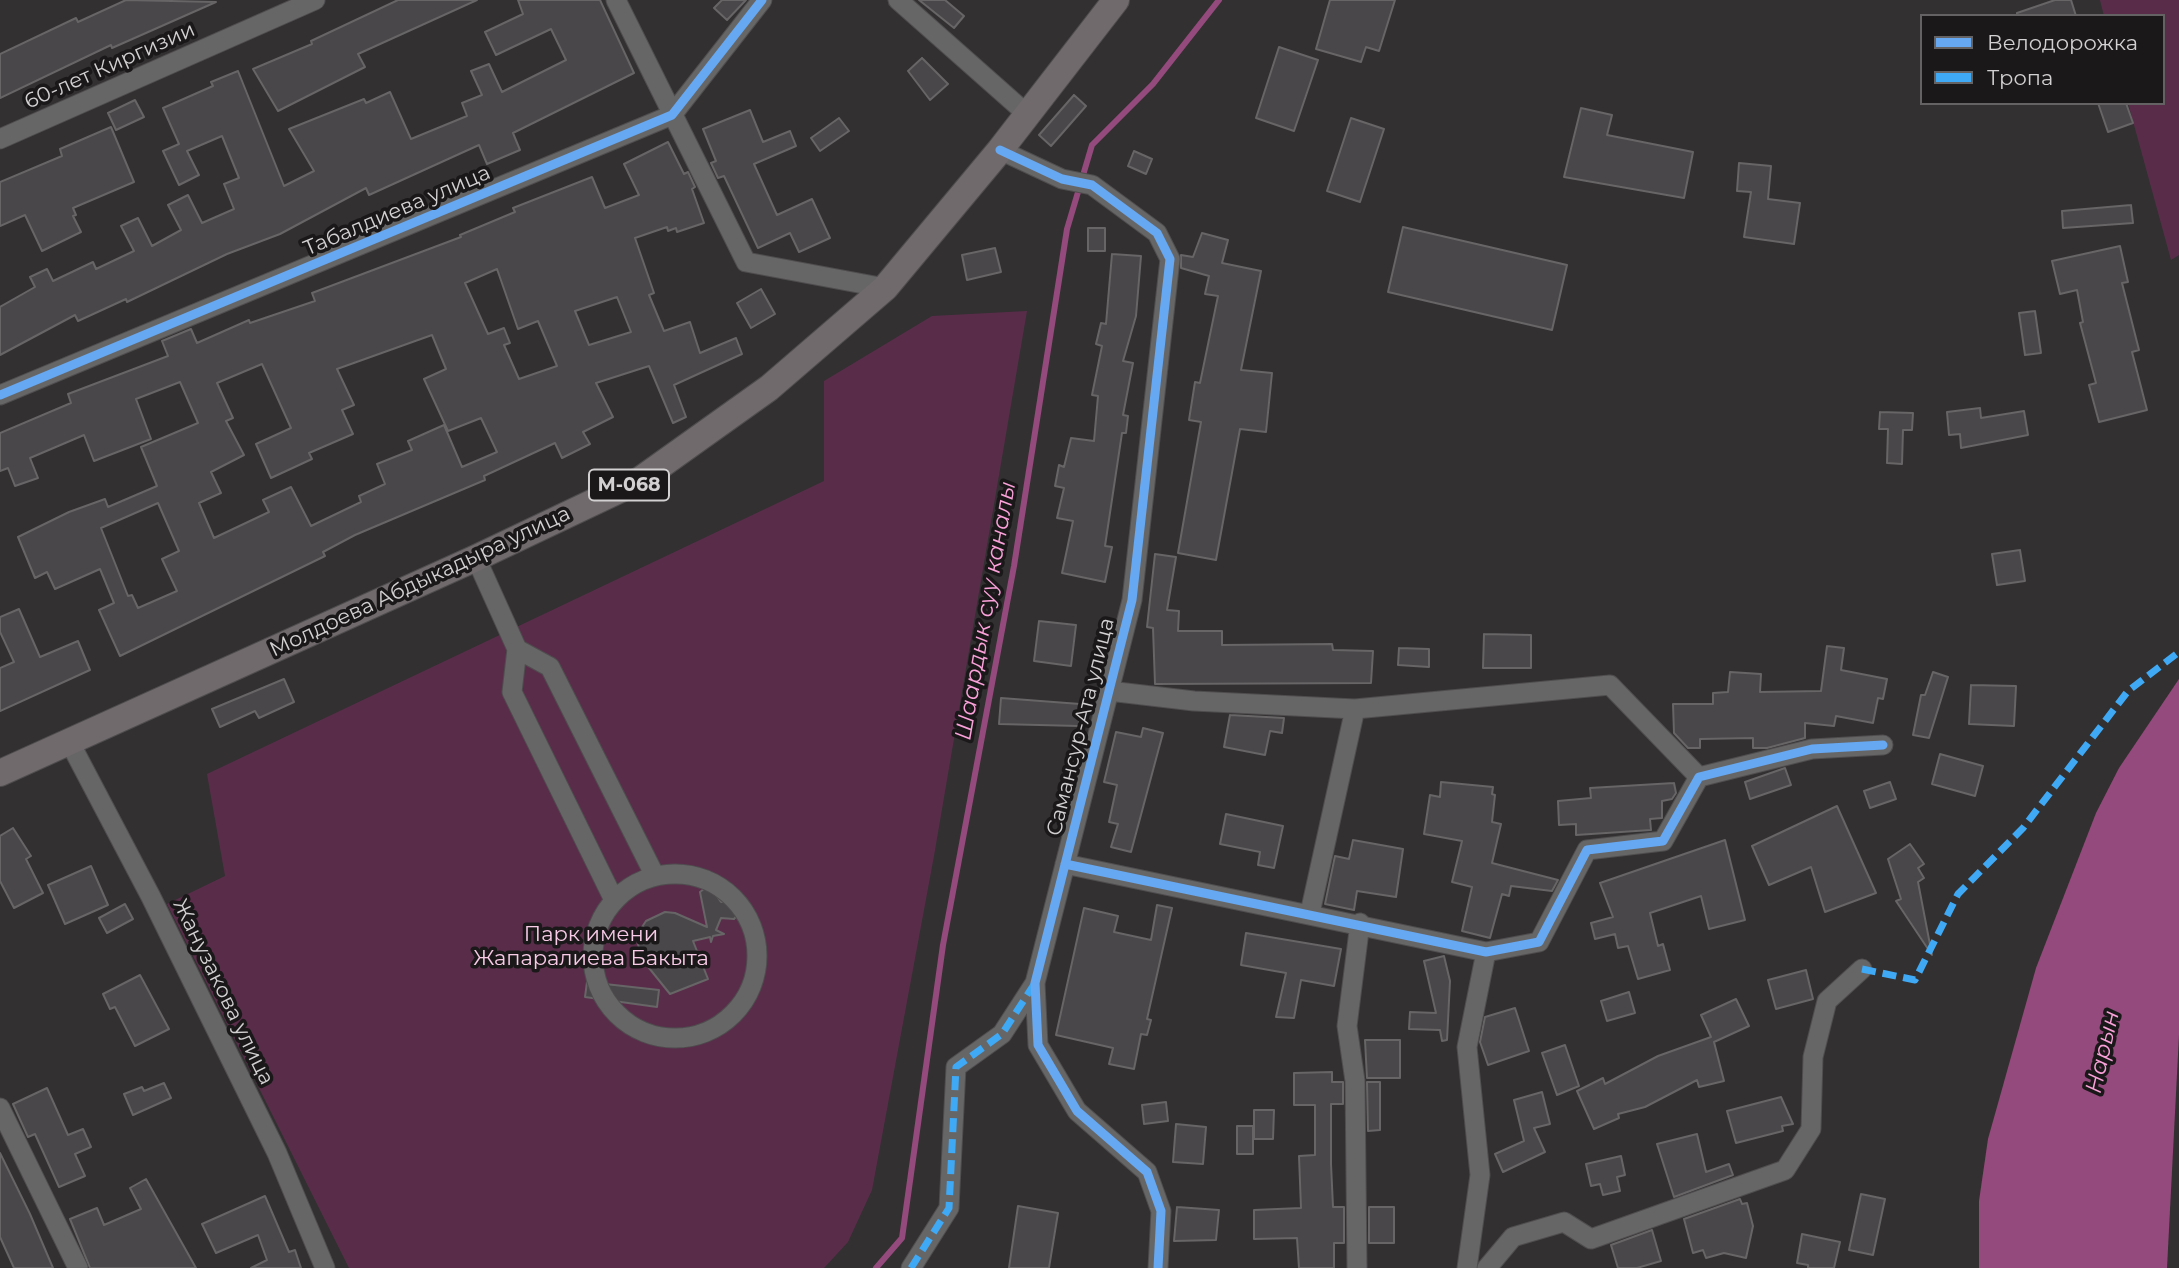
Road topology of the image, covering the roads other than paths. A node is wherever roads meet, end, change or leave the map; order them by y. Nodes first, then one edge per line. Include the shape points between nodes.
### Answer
1 (315, 0) edge
2 (616, 0) edge
3 (762, 0) edge
4 (898, 0) edge
5 (1116, 0) edge
6 (672, 115) junction
7 (1028, 115) junction
8 (0, 139) edge
9 (1000, 150) junction
10 (885, 288) junction
11 (0, 395) edge
12 (476, 558) junction
13 (517, 649) junction
14 (1109, 691) junction
15 (1355, 709) junction
16 (69, 741) junction
17 (1883, 745) dead end
18 (0, 773) edge
19 (1699, 777) junction
20 (1065, 864) junction
21 (655, 876) junction
22 (614, 900) junction
23 (1310, 913) junction
24 (1360, 923) junction
25 (1486, 951) junction
26 (1862, 970) dead end
27 (1035, 983) junction
28 (0, 1108) edge
29 (78, 1268) edge
30 (325, 1268) edge
31 (911, 1268) edge
32 (1158, 1268) edge
33 (1357, 1268) edge
34 (1466, 1268) edge
35 (1487, 1268) edge

1 - 8 street, 60-лет Киргизии
2 - 6 street
3 - 6 street, Табалдиева улица
4 - 7 street
5 - 7 main road, Молдоева Абдыкадыра улица / М-068
6 - 10 street via 746,261
6 - 11 street, Табалдиева улица
7 - 9 main road, Молдоева Абдыкадыра улица / М-068
9 - 10 main road, Молдоева Абдыкадыра улица / М-068
9 - 14 street, Самансур-Ата улица via 1062,179 1092,186 1157,233 1170,259 1132,600
10 - 12 main road, Молдоева Абдыкадыра улица / М-068 via 769,388 640,480
12 - 13 street
12 - 16 main road, Молдоева Абдыкадыра улица / М-068
13 - 21 street via 550,667
13 - 22 street via 512,692
14 - 15 street via 1194,701
14 - 20 street, Самансур-Ата улица
15 - 19 street via 1610,685
15 - 23 street
16 - 18 main road, Молдоева Абдыкадыра улица / М-068
16 - 30 street, Жанузакова улица via 277,1153
17 - 19 street via 1812,749
19 - 25 street via 1663,841 1587,850 1539,942
20 - 23 street
20 - 27 street, Самансур-Ата улица
21 - 22 street
21 - 22 street via 678,873 712,883 740,904 752,924 758,947 753,982 736,1012 718,1027 696,1036 649,1035 611,1008 596,976 594,942 601,919
23 - 24 street
24 - 25 street
24 - 33 street via 1347,1026 1356,1081
25 - 34 street via 1468,1047 1480,1175
26 - 35 street via 1828,1002 1813,1057 1811,1129 1786,1170 1591,1239 1564,1222 1513,1237
27 - 31 street via 1002,1034 956,1067 949,1208
27 - 32 street, Самансур-Ата улица via 1038,1045 1077,1111 1147,1172 1161,1211
28 - 29 street

